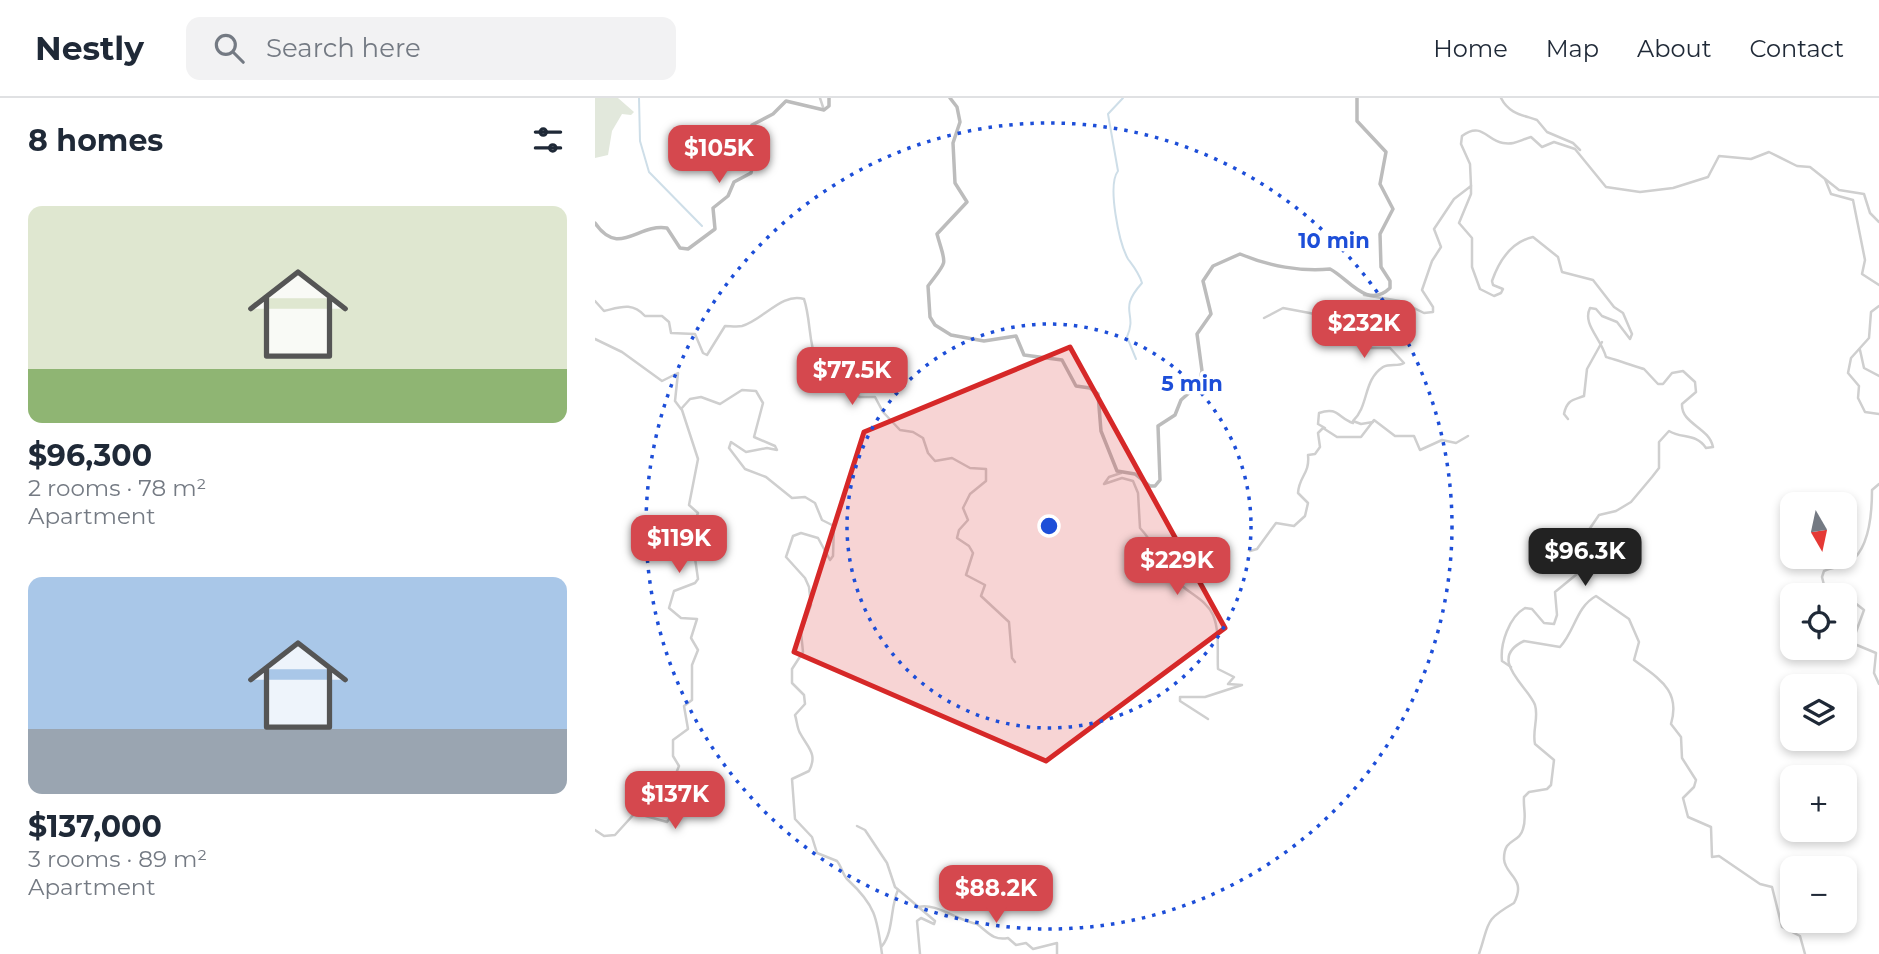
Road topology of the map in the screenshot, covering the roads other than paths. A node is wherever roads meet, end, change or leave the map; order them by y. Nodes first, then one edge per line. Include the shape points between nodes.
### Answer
1 (820, 98) edge
2 (829, 98) edge
3 (952, 98) edge
4 (1357, 98) edge
5 (1501, 98) edge
6 (824, 110) junction
7 (1581, 153) junction
8 (1824, 177) junction
9 (1471, 186) junction
10 (1879, 222) edge
11 (595, 223) edge
12 (1879, 285) edge
13 (1360, 292) junction
14 (595, 301) edge
15 (1879, 306) edge
16 (1417, 311) junction
17 (1264, 318) dead end
18 (1362, 338) junction
19 (595, 339) edge
20 (1602, 342) junction
21 (1860, 349) junction
22 (1879, 376) edge
23 (682, 409) junction
24 (1879, 414) edge
25 (1568, 419) dead end
26 (1373, 422) junction
27 (1353, 423) junction
28 (1326, 429) junction
29 (1468, 436) dead end
30 (1121, 473) junction
31 (1879, 484) edge
32 (1250, 551) dead end
33 (1824, 583) edge
34 (1857, 605) edge
35 (1857, 628) edge
36 (1857, 645) edge
37 (1015, 662) dead end
38 (1511, 667) junction
39 (1879, 684) edge
40 (1208, 719) dead end
41 (857, 826) dead end
42 (595, 830) edge
43 (898, 890) junction
44 (919, 907) junction
45 (881, 947) junction
46 (882, 954) edge
47 (920, 954) edge
48 (1057, 954) edge
49 (1479, 954) edge
50 (1805, 954) edge

1 - 6 street
2 - 6 street
3 - 30 street via 960,122 953,143 955,183 967,202 937,234 945,259 942,271 928,286 930,317 957,337 984,341 1016,336 1024,355 1062,360 1076,386 1098,394 1101,431
4 - 13 street via 1357,121 1386,152 1380,184 1393,206 1380,234 1381,267 1390,288 1379,294
5 - 7 street via 1507,108 1540,122 1547,132 1573,143
6 - 11 street via 786,101 753,125 751,173 734,182 728,196 713,208 715,229 688,248 680,248 667,228 658,226 636,236 613,239
7 - 8 street via 1591,173 1606,187 1637,192 1708,177 1716,159 1723,155 1751,159 1769,152
7 - 9 street via 1554,142 1540,146 1534,138 1501,143 1488,133 1469,132 1461,141 1471,164
8 - 10 street via 1839,190 1864,194 1870,213
8 - 12 street via 1831,194 1853,200 1865,260 1862,276
9 - 16 street via 1454,200 1434,229 1441,247 1422,290 1434,310 1428,314
9 - 20 street via 1458,223 1472,238 1472,267 1480,289 1494,296 1501,293 1503,289 1492,281 1505,255 1533,237 1558,257 1562,272 1593,281 1623,313 1630,339 1617,322 1590,308 1588,324
13 - 16 street via 1400,301
13 - 30 street via 1331,269 1315,272 1273,266 1240,254 1210,268 1203,281 1212,314 1197,338 1201,377 1181,400 1175,415 1158,426 1160,480 1150,486 1135,474
14 - 37 street via 604,311 624,305 638,308 645,316 662,316 671,333 695,334 707,355 725,326 743,326 779,303 804,299 817,364 833,375 837,386 860,397 875,397 900,430 923,438 935,461 953,458 970,468 986,470 986,481 965,501 968,520 957,538 973,552 966,575 985,585 981,596 1009,622
15 - 21 street via 1871,312 1869,338
16 - 18 street via 1387,313 1391,320 1413,318 1415,322
17 - 18 street via 1283,308 1315,314
18 - 27 street via 1364,348 1390,348 1405,363 1382,368 1368,386 1366,403
19 - 23 street via 662,381 679,374 675,401
20 - 25 street via 1587,369 1584,396 1573,398 1566,406
20 - 38 street via 1606,357 1621,358 1647,370 1658,384 1672,373 1688,373 1696,390 1682,404 1683,415 1706,433 1713,447 1706,448 1688,435 1669,431 1662,436 1655,474 1631,502 1599,515 1581,540 1577,574 1555,592 1553,624 1544,623 1532,609 1518,612 1501,649 1502,661
21 - 22 street via 1864,368
21 - 24 street via 1851,358 1848,375 1859,386 1858,398 1865,412
23 - 42 street via 698,459 689,503 698,513 694,523 706,542 694,551 698,579 674,591 669,608 681,618 698,620 691,638 698,650 692,665 692,700 684,706 688,729 673,740 673,756 679,766 666,798 670,818 664,821 635,813 615,835 604,836
23 - 45 street via 694,398 705,397 718,405 742,390 756,391 763,403 754,437 777,450 746,453 730,442 729,448 745,469 766,477 792,498 809,499 817,505 822,520 834,526 830,560 818,538 801,533 793,536 786,557 805,578 810,605 801,632 803,652 792,669 792,683 804,695 805,704 796,715 797,728 813,755 809,771 792,779 791,801 796,822 812,837 817,853 837,861 846,879 872,904
26 - 27 street
26 - 28 street via 1361,437 1339,437
26 - 29 street via 1378,421 1395,436 1414,436 1418,450 1442,440 1456,443
27 - 28 street via 1339,411 1326,411 1316,420
28 - 32 street via 1318,433 1317,452 1308,456 1309,469 1299,486 1298,493 1308,503 1307,512 1294,526 1276,523 1257,549
30 - 40 street via 1104,484 1122,478 1133,481 1140,528 1175,579 1210,610 1216,621 1218,670 1234,677 1228,684 1242,685 1205,697 1179,697
31 - 33 street via 1872,490 1872,516 1856,557 1824,571
34 - 35 street via 1864,610
36 - 39 street via 1876,653 1874,673
38 - 49 street via 1519,687 1535,704 1535,744 1551,756 1554,768 1547,789 1524,797 1523,830 1508,843 1504,857 1517,879 1518,894 1514,903 1488,920
38 - 50 street via 1510,656 1524,641 1560,647 1583,605 1594,597 1627,617 1639,642 1634,660 1669,690 1675,711 1671,724 1681,738 1682,758 1696,780 1683,798 1688,817 1711,827 1712,857 1726,859 1760,884 1772,887 1782,928 1800,936
41 - 43 street via 865,830 887,863
43 - 44 street
43 - 45 street via 888,938
44 - 47 street via 935,921 917,921
44 - 48 street via 934,906 963,922 977,924 999,940 1008,938 1033,949 1057,943
45 - 46 street

